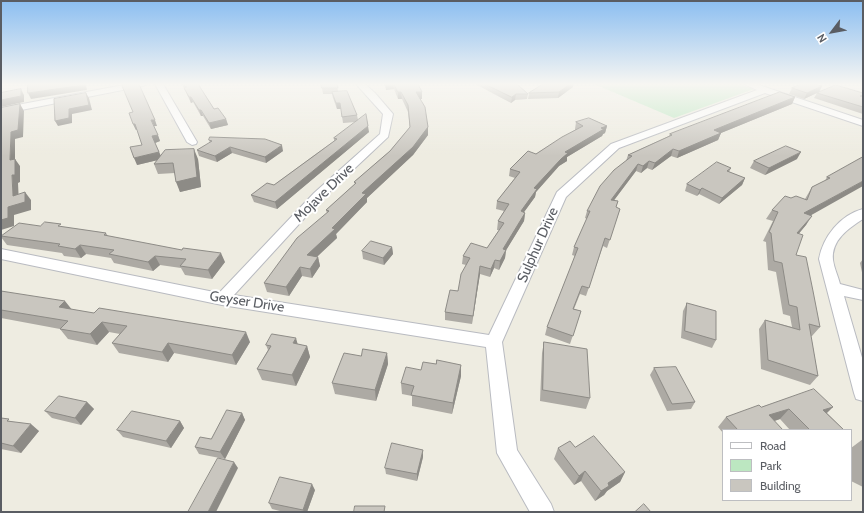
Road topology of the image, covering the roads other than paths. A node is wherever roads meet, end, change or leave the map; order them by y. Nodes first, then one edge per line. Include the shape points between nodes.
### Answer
1 (17, 108) edge
2 (173, 108) edge
3 (383, 108) edge
4 (717, 108) edge
5 (818, 108) edge
6 (1, 111) edge
7 (863, 123) edge
8 (192, 142) dead end
9 (863, 213) edge
10 (1, 254) edge
11 (834, 288) junction
12 (863, 295) edge
13 (222, 299) junction
14 (494, 342) junction
15 (863, 393) edge
16 (542, 512) edge

1 - 6 street
2 - 8 street
3 - 13 street, Mojave Drive via 388,114 385,135 318,196
4 - 14 street, Sulphur Drive via 615,146 561,195
5 - 7 street
9 - 11 street via 839,229 827,248 826,259
10 - 13 street, Geyser Drive
11 - 12 street
11 - 15 street
13 - 14 street, Geyser Drive
14 - 16 street via 507,453

